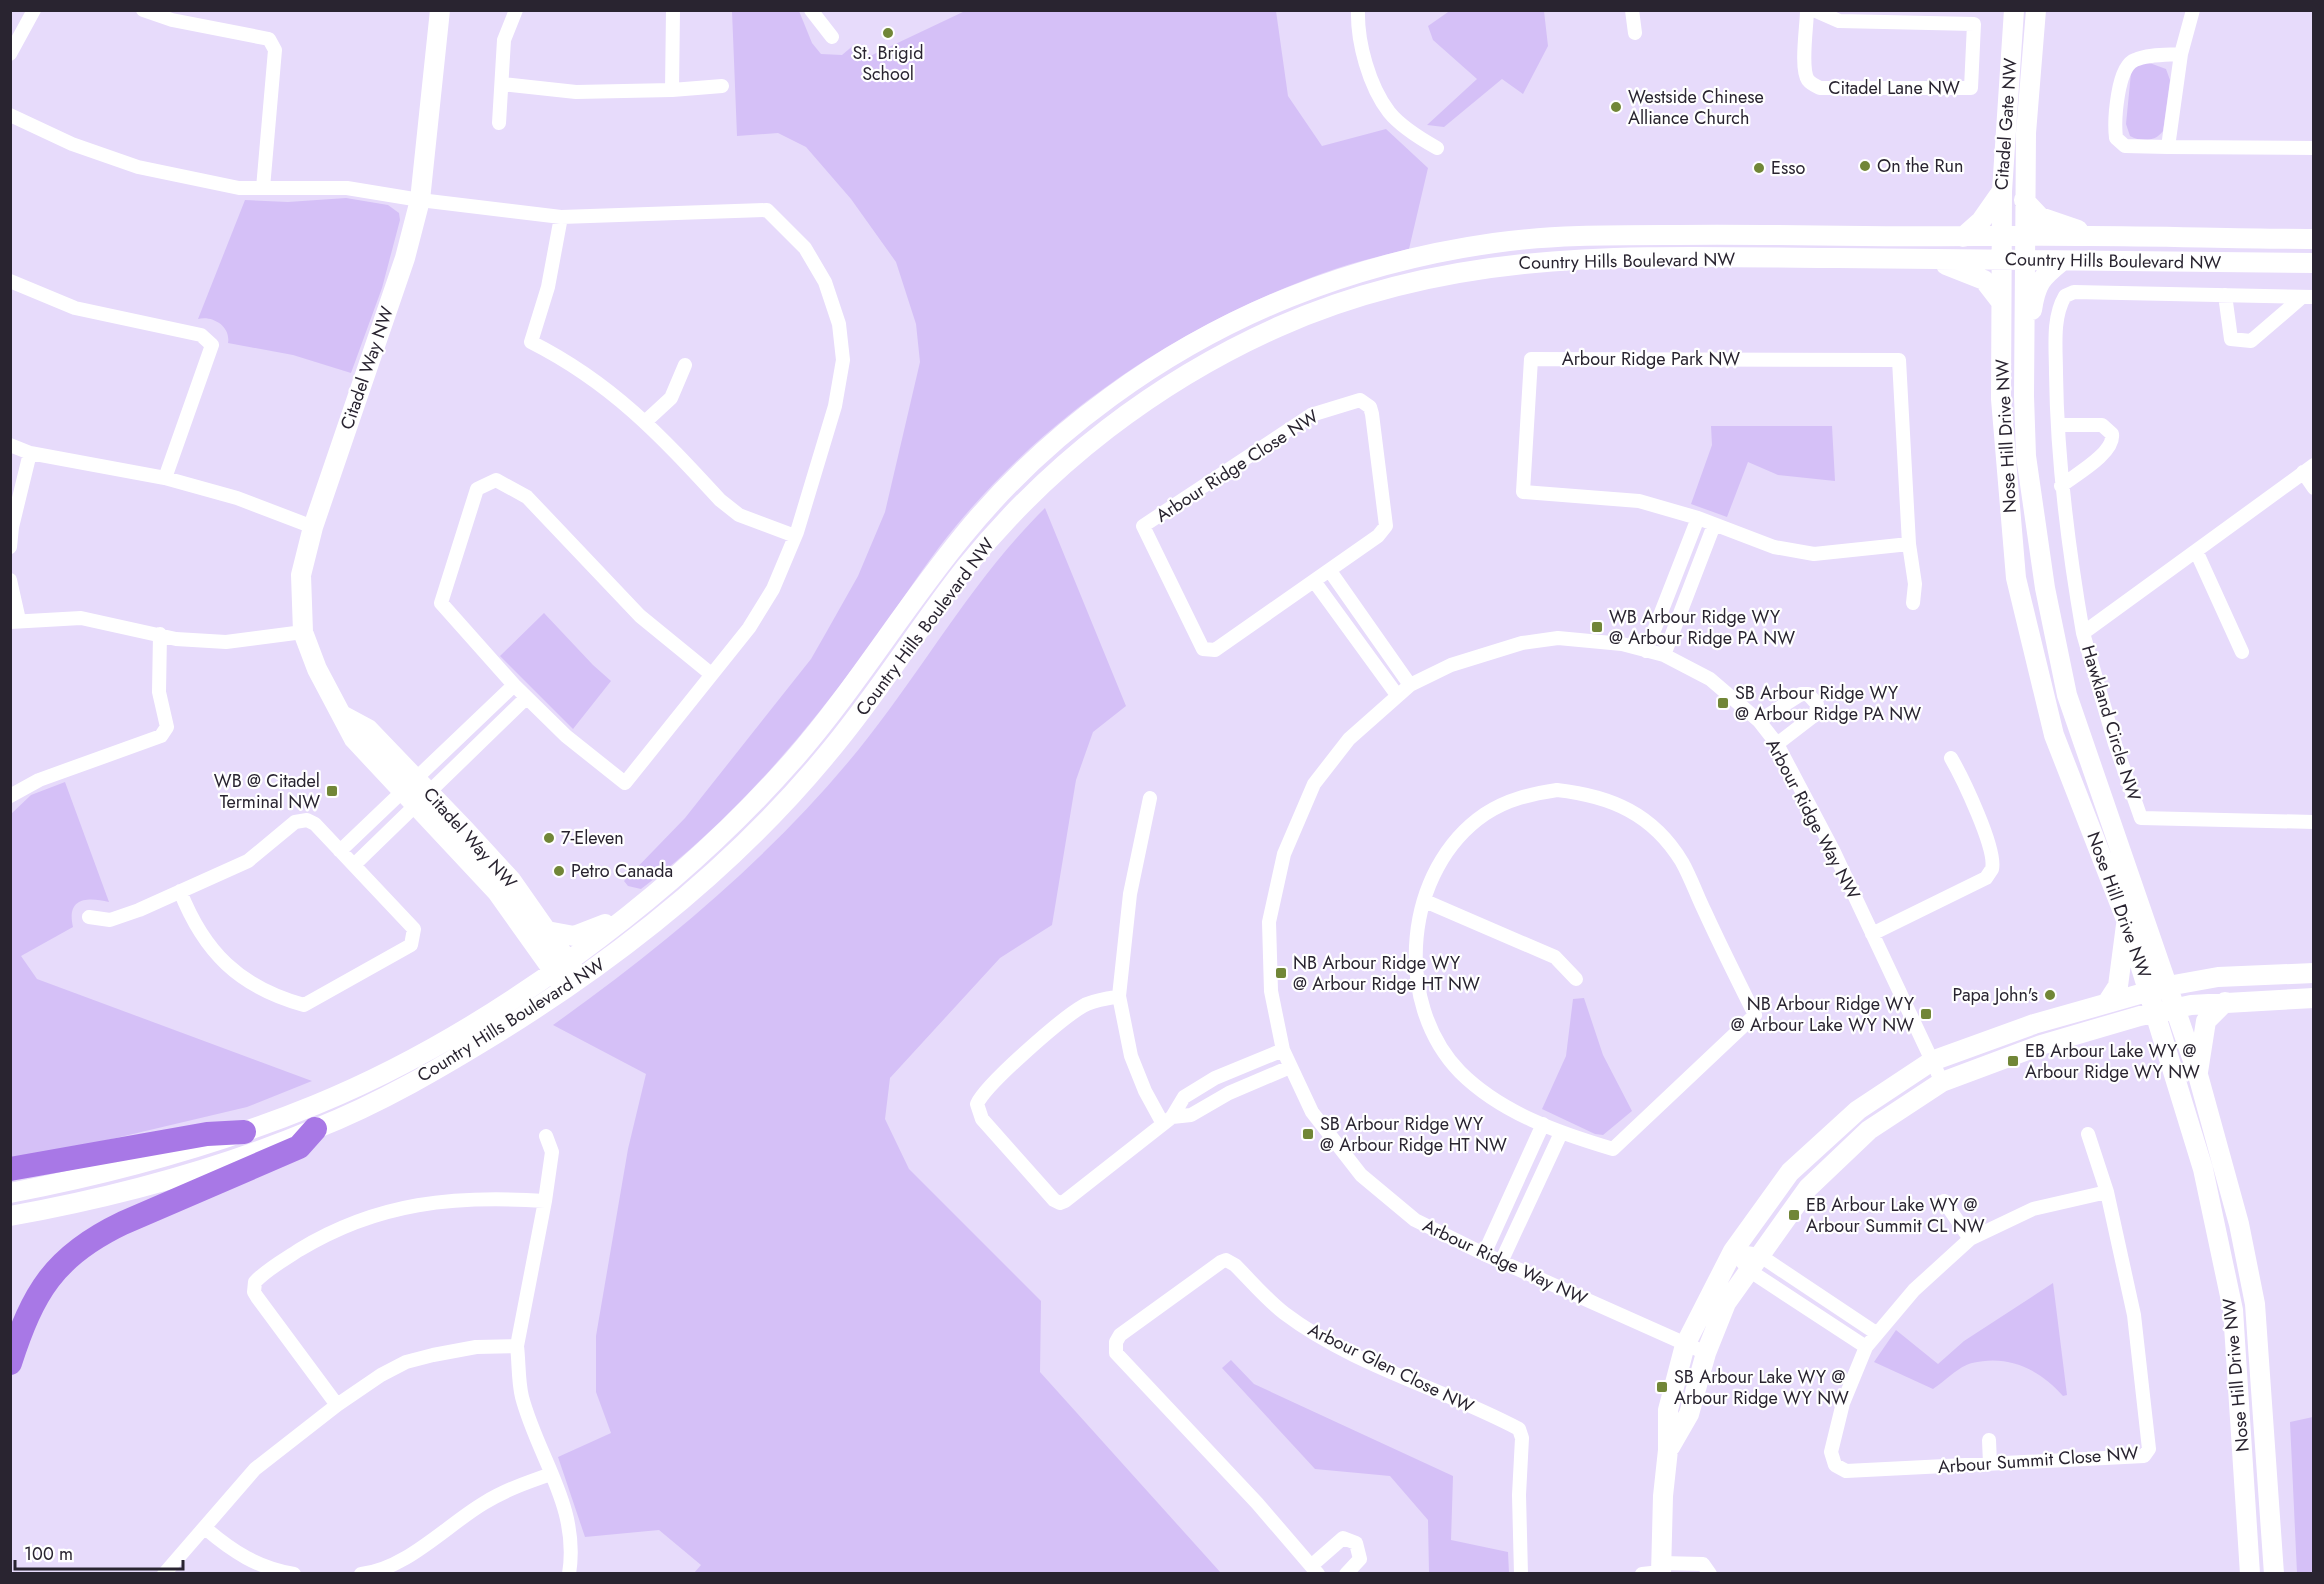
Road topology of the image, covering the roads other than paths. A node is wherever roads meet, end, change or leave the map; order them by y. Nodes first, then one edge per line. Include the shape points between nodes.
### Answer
1 (34, 10) edge
2 (143, 10) edge
3 (440, 10) edge
4 (516, 10) edge
5 (673, 10) edge
6 (811, 10) edge
7 (1358, 10) edge
8 (1632, 10) edge
9 (1808, 10) edge
10 (1814, 10) edge
11 (2014, 10) edge
12 (2037, 10) edge
13 (2193, 10) edge
14 (1635, 33) dead end
15 (832, 37) dead end
16 (10, 54) edge
17 (2181, 54) junction
18 (502, 84) junction
19 (722, 86) dead end
20 (672, 90) junction
21 (10, 115) edge
22 (498, 123) dead end
23 (2168, 147) junction
24 (1437, 148) dead end
25 (2313, 148) edge
26 (263, 188) junction
27 (2002, 191) junction
28 (420, 200) junction
29 (2024, 200) junction
30 (561, 217) junction
31 (2085, 236) junction
32 (1963, 237) junction
33 (2002, 237) junction
34 (2025, 237) junction
35 (2313, 239) edge
36 (2001, 259) junction
37 (1936, 260) junction
38 (2024, 260) junction
39 (2062, 261) junction
40 (2313, 263) edge
41 (10, 281) edge
42 (2225, 295) junction
43 (2307, 297) edge
44 (2001, 302) junction
45 (2024, 332) junction
46 (685, 365) dead end
47 (645, 422) junction
48 (2058, 425) junction
49 (10, 445) edge
50 (30, 453) junction
51 (2308, 469) edge
52 (165, 478) junction
53 (2061, 486) junction
54 (2313, 488) edge
55 (1698, 518) junction
56 (1714, 525) junction
57 (313, 527) junction
58 (795, 536) junction
59 (1909, 544) junction
60 (10, 547) edge
61 (2197, 553) junction
62 (1330, 571) junction
63 (10, 580) edge
64 (1314, 581) junction
65 (1913, 603) dead end
66 (15, 621) edge
67 (303, 632) junction
68 (2083, 633) junction
69 (160, 634) junction
70 (1646, 651) junction
71 (2242, 652) dead end
72 (1664, 655) junction
73 (711, 674) junction
74 (514, 685) junction
75 (1410, 686) junction
76 (1397, 695) junction
77 (526, 698) junction
78 (342, 714) junction
79 (1760, 721) junction
80 (1777, 744) junction
81 (1951, 758) dead end
82 (416, 777) junction
83 (401, 792) junction
84 (430, 792) junction
85 (10, 796) edge
86 (1150, 798) dead end
87 (415, 806) junction
88 (2313, 822) edge
89 (340, 851) junction
90 (354, 865) junction
91 (180, 891) junction
92 (1425, 901) junction
93 (632, 912) junction
94 (89, 917) dead end
95 (2127, 922) junction
96 (547, 930) junction
97 (1872, 934) junction
98 (560, 965) junction
99 (2313, 973) edge
100 (1576, 979) dead end
101 (573, 984) junction
102 (2159, 989) junction
103 (1119, 996) junction
104 (2313, 998) edge
105 (2224, 1002) junction
106 (2107, 1004) junction
107 (2175, 1008) junction
108 (2156, 1012) junction
109 (2034, 1024) junction
110 (2042, 1045) junction
111 (1283, 1050) junction
112 (1932, 1061) junction
113 (1290, 1067) junction
114 (2198, 1075) junction
115 (1942, 1082) junction
116 (1167, 1120) junction
117 (1543, 1124) junction
118 (315, 1129) junction
119 (244, 1132) junction
120 (1561, 1133) junction
121 (2088, 1134) dead end
122 (546, 1136) dead end
123 (10, 1169) edge
124 (2107, 1192) junction
125 (10, 1193) edge
126 (545, 1201) junction
127 (1944, 1201) dead end
128 (10, 1216) edge
129 (1970, 1239) junction
130 (1733, 1251) junction
131 (1484, 1254) junction
132 (1501, 1262) junction
133 (1754, 1263) junction
134 (1876, 1333) junction
135 (1685, 1345) junction
136 (518, 1346) junction
137 (1866, 1347) junction
138 (1706, 1353) junction
139 (10, 1363) edge
140 (337, 1405) junction
141 (1989, 1440) dead end
142 (1668, 1450) junction
143 (1990, 1464) junction
144 (551, 1474) junction
145 (205, 1528) junction
146 (1314, 1570) edge
147 (1656, 1571) edge
148 (164, 1574) edge
149 (294, 1574) edge
150 (361, 1574) edge
151 (569, 1574) edge
152 (1346, 1574) edge
153 (1521, 1574) edge
154 (1710, 1574) edge
155 (2250, 1574) edge
156 (2274, 1574) edge

1 - 16 street
2 - 26 street via 172,20 269,39 275,50
3 - 28 main road, Citadel Way NW
4 - 18 street via 504,40
5 - 20 street
6 - 15 street
7 - 24 street via 1357,24 1370,75 1389,112 1421,140
8 - 14 street
9 - 10 street, Citadel Lane NW via 1804,70 1808,80 1820,88 1971,88 1974,24 1839,21
11 - 27 main road, Citadel Gate NW
12 - 29 main road, Citadel Gate NW via 2025,134
13 - 17 street
17 - 23 street
17 - 23 street via 2135,59 2122,74 2116,138 2125,146
18 - 20 street via 576,92
18 - 22 street
19 - 20 street
21 - 26 street via 72,144 138,167 239,188
23 - 25 street
26 - 28 street via 347,188
27 - 32 main road
27 - 33 main road, Citadel Gate NW
28 - 30 street
28 - 57 main road, Citadel Way NW via 405,258
29 - 31 main road via 2040,217
29 - 34 main road, Citadel Gate NW
30 - 47 street via 548,287 531,342 567,360
30 - 58 street via 767,210 804,249 825,282 839,324 843,360 835,406
31 - 34 main road, Country Hills Boulevard NW
31 - 35 main road, Country Hills Boulevard NW
32 - 33 main road, Country Hills Boulevard NW
32 - 93 main road, Country Hills Boulevard NW via 1603,235 1500,242 1396,261 1297,295 1234,322 1109,399 1012,482 968,529 795,758 723,832
33 - 34 main road, Country Hills Boulevard NW
33 - 36 main road, Nose Hill Drive NW
34 - 38 main road, Nose Hill Drive NW
36 - 37 main road, Country Hills Boulevard NW
36 - 38 main road, Country Hills Boulevard NW
36 - 44 main road, Nose Hill Drive NW
37 - 44 main road via 1977,276 1990,285
37 - 101 main road, Country Hills Boulevard NW via 1616,258 1518,263 1457,271 1359,296 1229,350 1137,406 1029,497 966,568 866,707 775,813 693,891
38 - 39 main road, Country Hills Boulevard NW
38 - 45 main road, Nose Hill Drive NW
39 - 40 main road, Country Hills Boulevard NW
39 - 45 main road via 2043,274
41 - 52 street via 75,308 201,335 212,345
42 - 43 street
42 - 43 street via 2231,339 2251,341
42 - 48 street via 2074,292 2065,296 2056,329
44 - 95 main road, Nose Hill Drive NW via 2002,420 2016,578 2054,735
45 - 102 main road, Nose Hill Drive NW via 2026,456 2045,588 2067,696
46 - 47 street via 671,398
47 - 58 street via 739,515
48 - 53 street
48 - 53 street via 2102,425 2113,438 2110,449
49 - 50 street
50 - 52 street
50 - 60 street
51 - 54 street
51 - 61 street, Hawkland Circle NW
52 - 57 street via 237,498
53 - 68 street
55 - 56 street, Arbour Ridge Park NW
55 - 59 street, Arbour Ridge Park NW via 1639,501 1523,492 1531,358 1899,360
55 - 70 street
56 - 59 street, Arbour Ridge Park NW via 1774,547 1814,554
56 - 72 street
57 - 67 main road, Citadel Way NW via 301,575
58 - 73 street via 773,590 749,628
59 - 65 street, Arbour Ridge Park NW via 1915,584
61 - 68 street, Hawkland Circle NW
61 - 71 street
62 - 64 street, Arbour Ridge Close NW
62 - 64 street, Arbour Ridge Close NW via 1386,526 1372,414 1370,407 1360,400 1311,415 1143,526 1203,649 1215,651
62 - 75 street
63 - 66 street
64 - 76 street
66 - 69 street via 81,618
67 - 69 street via 226,642 176,639
67 - 78 main road, Citadel Way NW via 317,669
68 - 88 street, Hawkland Circle NW via 2141,818
69 - 85 street via 159,692 167,727 161,736 39,780
70 - 72 street, Arbour Ridge Way NW
70 - 75 street, Arbour Ridge Way NW via 1623,644 1558,638 1531,642 1485,652
72 - 79 street, Arbour Ridge Way NW via 1710,679
73 - 74 street via 640,616 527,497 496,480 477,489 441,603
73 - 77 street via 625,783
74 - 77 street
74 - 82 street
75 - 76 street, Arbour Ridge Way NW
76 - 111 street, Arbour Ridge Way NW via 1349,739 1314,784 1284,854 1269,922 1271,991
77 - 84 street
78 - 82 main road, Citadel Way NW via 368,729
78 - 83 main road, Citadel Way NW via 354,739
79 - 80 street, Arbour Ridge Way NW
79 - 80 street via 1801,694 1808,694 1817,704 1816,714
80 - 97 street, Arbour Ridge Way NW
81 - 97 street via 1965,783 1991,852 1992,869 1986,878
82 - 83 street
82 - 84 main road, Citadel Way NW
83 - 87 main road, Citadel Way NW
83 - 89 street
84 - 87 street
84 - 96 main road, Citadel Way NW via 511,880
86 - 103 street via 1130,894
87 - 90 street
87 - 98 main road, Citadel Way NW
89 - 90 street
89 - 91 street via 315,824 307,820 295,822 248,861
90 - 91 street via 414,929 411,945 304,1005 279,998 245,980 217,956 193,923
91 - 94 street via 110,920
92 - 100 street via 1555,957
92 - 117 street via 1416,930 1415,961 1421,1000 1435,1038 1460,1071 1491,1097
92 - 120 street via 1437,870 1453,846 1484,815 1520,796 1557,790 1590,794 1641,817 1665,838 1682,863 1755,1015 1613,1149
93 - 96 main road via 573,936
93 - 98 main road, Country Hills Boulevard NW
95 - 102 main road, Nose Hill Drive NW
95 - 106 main road via 2118,986
96 - 98 main road, Citadel Way NW
97 - 112 street, Arbour Ridge Way NW
98 - 101 main road, Citadel Way NW
98 - 119 main road, Country Hills Boulevard NW via 469,1025 382,1073
99 - 102 main road via 2218,977
101 - 118 main road, Country Hills Boulevard NW via 463,1054 395,1092
102 - 106 main road
102 - 107 main road, Nose Hill Drive NW
102 - 108 main road, Nose Hill Drive NW
103 - 116 street via 1131,1056 1145,1090
103 - 116 street via 1084,1005 1051,1029 985,1093 977,1104 978,1110 1060,1203
104 - 105 main road
105 - 107 main road
105 - 114 main road via 2206,1021
106 - 109 main road
107 - 108 main road
107 - 114 main road, Nose Hill Drive NW
108 - 110 main road
108 - 155 main road, Nose Hill Drive NW via 2203,1168 2233,1310
109 - 110 street
109 - 112 main road
110 - 115 main road
111 - 113 street, Arbour Ridge Way NW
111 - 116 street via 1208,1083 1185,1097
112 - 115 street, Arbour Ridge Way NW
112 - 130 main road via 1858,1110 1790,1172
113 - 116 street via 1229,1093 1191,1115
113 - 131 street, Arbour Ridge Way NW via 1312,1112 1361,1175 1415,1220
114 - 156 main road, Nose Hill Drive NW via 2239,1224 2255,1304
115 - 133 main road via 1862,1137 1808,1188
117 - 120 street
117 - 131 street
118 - 128 main road, Country Hills Boulevard NW via 189,1175 85,1202
118 - 139 highway via 298,1147 123,1223 70,1255 36,1297
119 - 123 highway via 207,1134
119 - 125 main road, Country Hills Boulevard NW via 127,1168
120 - 132 street
121 - 124 street
122 - 126 street via 552,1152
124 - 129 street, Arbour Summit Close NW via 2033,1209
124 - 143 street, Arbour Summit Close NW via 2134,1315 2149,1449 2144,1456
126 - 136 street
126 - 140 street via 462,1198 395,1209 321,1237 261,1275 254,1292
127 - 129 street
129 - 134 street, Arbour Summit Close NW via 1914,1290
130 - 133 street
130 - 135 main road
131 - 132 street, Arbour Ridge Way NW
132 - 135 street, Arbour Ridge Way NW
133 - 134 street
133 - 137 street
133 - 138 main road via 1726,1303
134 - 137 street, Arbour Summit Close NW
135 - 138 street, Arbour Ridge Way NW
135 - 142 main road via 1668,1410
136 - 140 street via 476,1347 406,1362
136 - 144 street via 522,1395
137 - 143 street, Arbour Summit Close NW via 1843,1402 1831,1452 1835,1465 1846,1471
138 - 142 main road via 1689,1414
140 - 145 street via 255,1469
141 - 143 street
142 - 147 main road
144 - 150 street via 514,1487 483,1504 401,1560 376,1572
144 - 151 street via 569,1519
145 - 148 street
145 - 149 street via 233,1552 268,1569
146 - 152 street via 1343,1538 1356,1543 1360,1559
146 - 153 street, Arbour Glen Close NW via 1257,1503 1116,1353 1120,1335 1226,1260 1235,1264 1283,1312 1312,1332 1519,1429
147 - 154 street via 1703,1564

